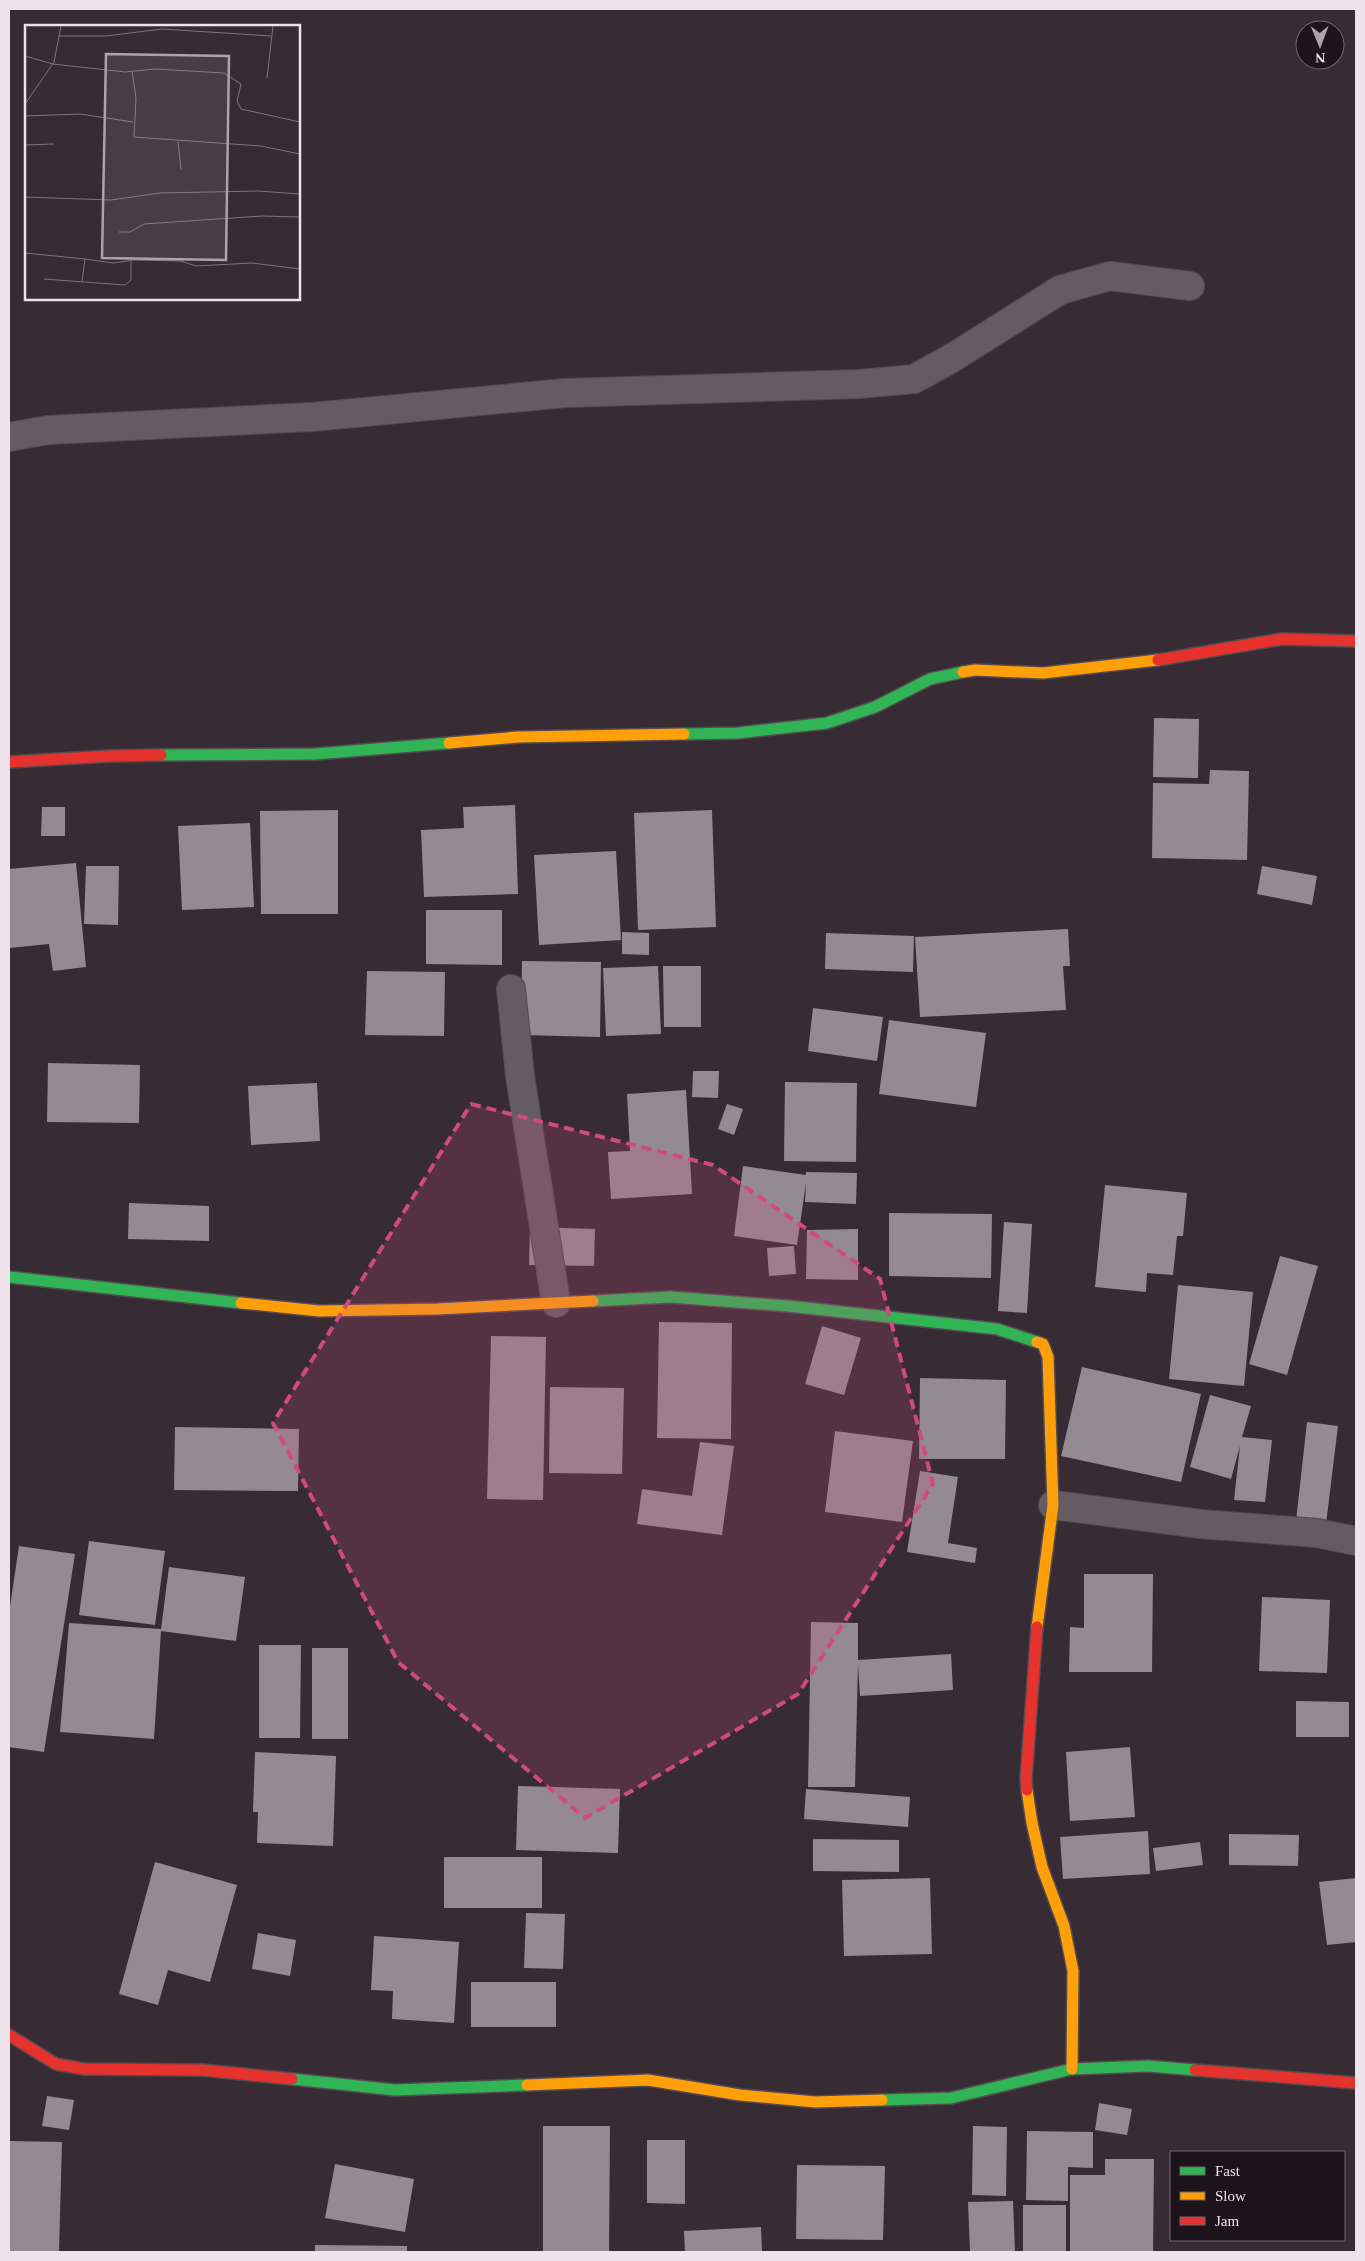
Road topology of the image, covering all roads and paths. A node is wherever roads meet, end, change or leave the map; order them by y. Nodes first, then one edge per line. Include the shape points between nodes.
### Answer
1 (1190, 286) dead end
2 (9, 437) edge
3 (1356, 640) edge
4 (9, 762) edge
5 (511, 989) dead end
6 (9, 1277) edge
7 (556, 1303) junction
8 (1054, 1506) junction
9 (1356, 1541) edge
10 (9, 2035) edge
11 (1072, 2069) junction
12 (1356, 2084) edge

1 - 2 street via 1110,276 1060,290 914,379 859,384 565,393 312,417 48,430
3 - 4 street via 1282,639 1138,664 1043,673 975,670 930,678 875,707 827,723 738,733 518,737 315,754 109,756
5 - 7 street via 520,1076
6 - 7 street via 319,1311 437,1310
7 - 8 street via 671,1297 788,1306 997,1329 1043,1344 1048,1357
8 - 9 street via 1201,1524 1317,1532
8 - 11 street via 1039,1607 1026,1779 1040,1858 1064,1926 1073,1971
10 - 11 street via 56,2064 84,2069 202,2070 395,2090 648,2080 740,2095 815,2102 951,2098
11 - 12 street via 1148,2066

